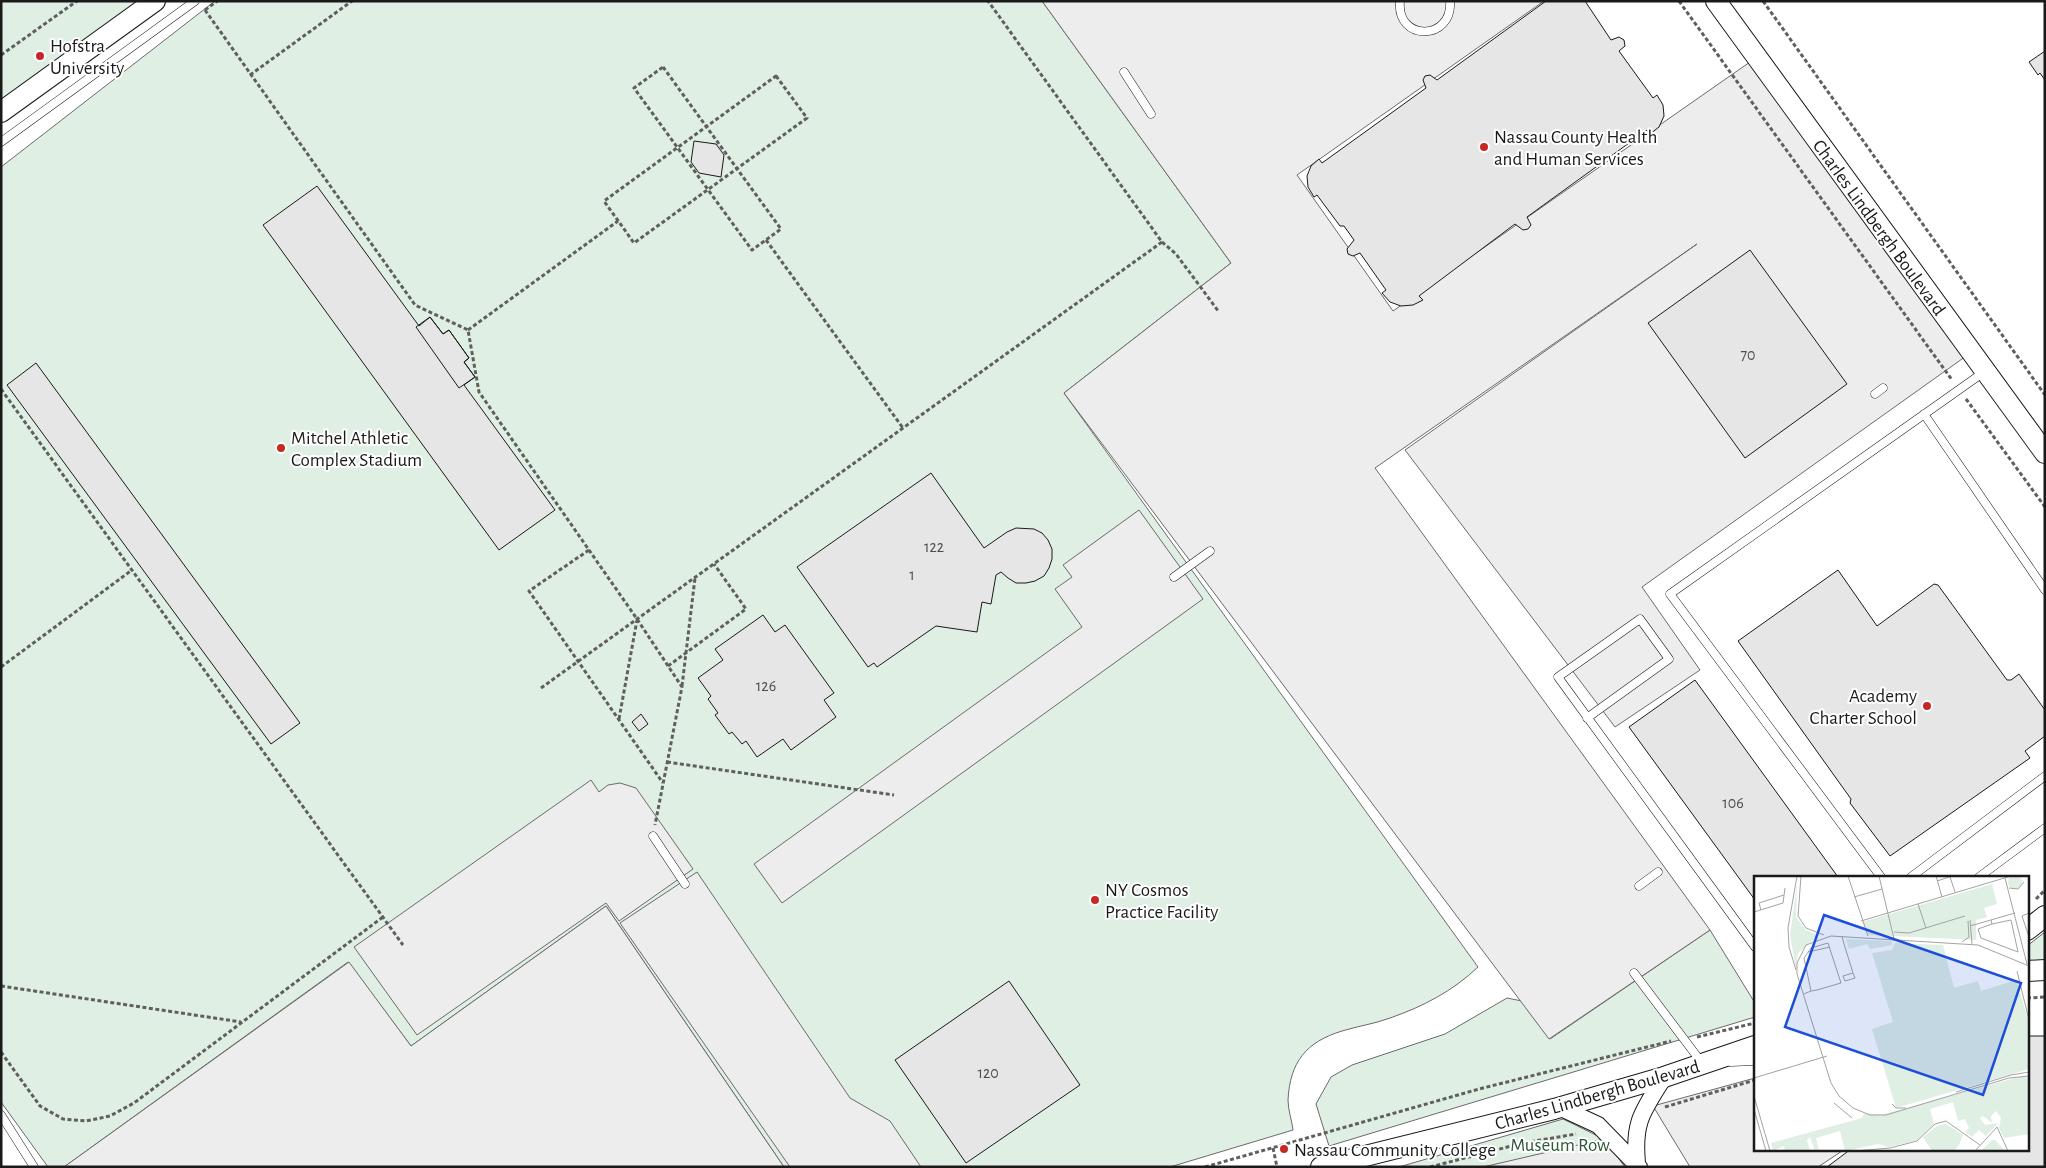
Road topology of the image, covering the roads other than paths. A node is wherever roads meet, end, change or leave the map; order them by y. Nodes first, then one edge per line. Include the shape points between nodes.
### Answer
1 (154, 1) edge
2 (195, 1) edge
3 (1400, 1) edge
4 (1450, 1) edge
5 (1716, 1) edge
6 (1124, 72) dead end
7 (1, 112) edge
8 (1150, 114) dead end
9 (1, 142) edge
10 (1985, 371) junction
11 (1883, 388) dead end
12 (1875, 394) dead end
13 (1924, 414) junction
14 (2045, 452) edge
15 (1210, 551) dead end
16 (1174, 577) dead end
17 (2045, 590) edge
18 (1587, 718) junction
19 (2045, 776) edge
20 (2045, 828) edge
21 (653, 836) road end
22 (1658, 872) dead end
23 (1880, 876) edge
24 (1912, 876) edge
25 (1980, 876) edge
26 (685, 884) dead end
27 (1639, 886) dead end
28 (2045, 916) edge
29 (2028, 929) edge
30 (1754, 946) edge
31 (2045, 970) edge
32 (2028, 972) edge
33 (1634, 973) dead end
34 (1754, 1046) edge
35 (1754, 1061) edge
36 (1702, 1064) junction
37 (1664, 1077) junction
38 (1559, 1107) junction
39 (1, 1115) edge
40 (1638, 1165) edge
41 (34, 1167) edge
42 (1321, 1167) edge

1 - 7 street
2 - 9 lane
3 - 4 lane via 1401,17 1412,29 1421,31 1444,23
5 - 10 street, Charles Lindbergh Boulevard
6 - 8 lane
10 - 13 lane
10 - 14 street, Charles Lindbergh Boulevard
11 - 12 lane
13 - 17 lane
13 - 23 lane via 1670,594
15 - 16 lane
18 - 18 lane via 1558,677 1640,619 1669,659
18 - 30 lane
19 - 24 lane
20 - 25 lane
21 - 26 lane
22 - 27 lane
28 - 29 street
31 - 32 street
33 - 36 lane
34 - 36 street, Charles Lindbergh Boulevard
35 - 36 lane
36 - 37 street, Charles Lindbergh Boulevard
37 - 38 street, Charles Lindbergh Boulevard
37 - 40 street via 1638,1123 1635,1143
38 - 40 street via 1598,1125
38 - 42 street, Charles Lindbergh Boulevard
39 - 41 lane

